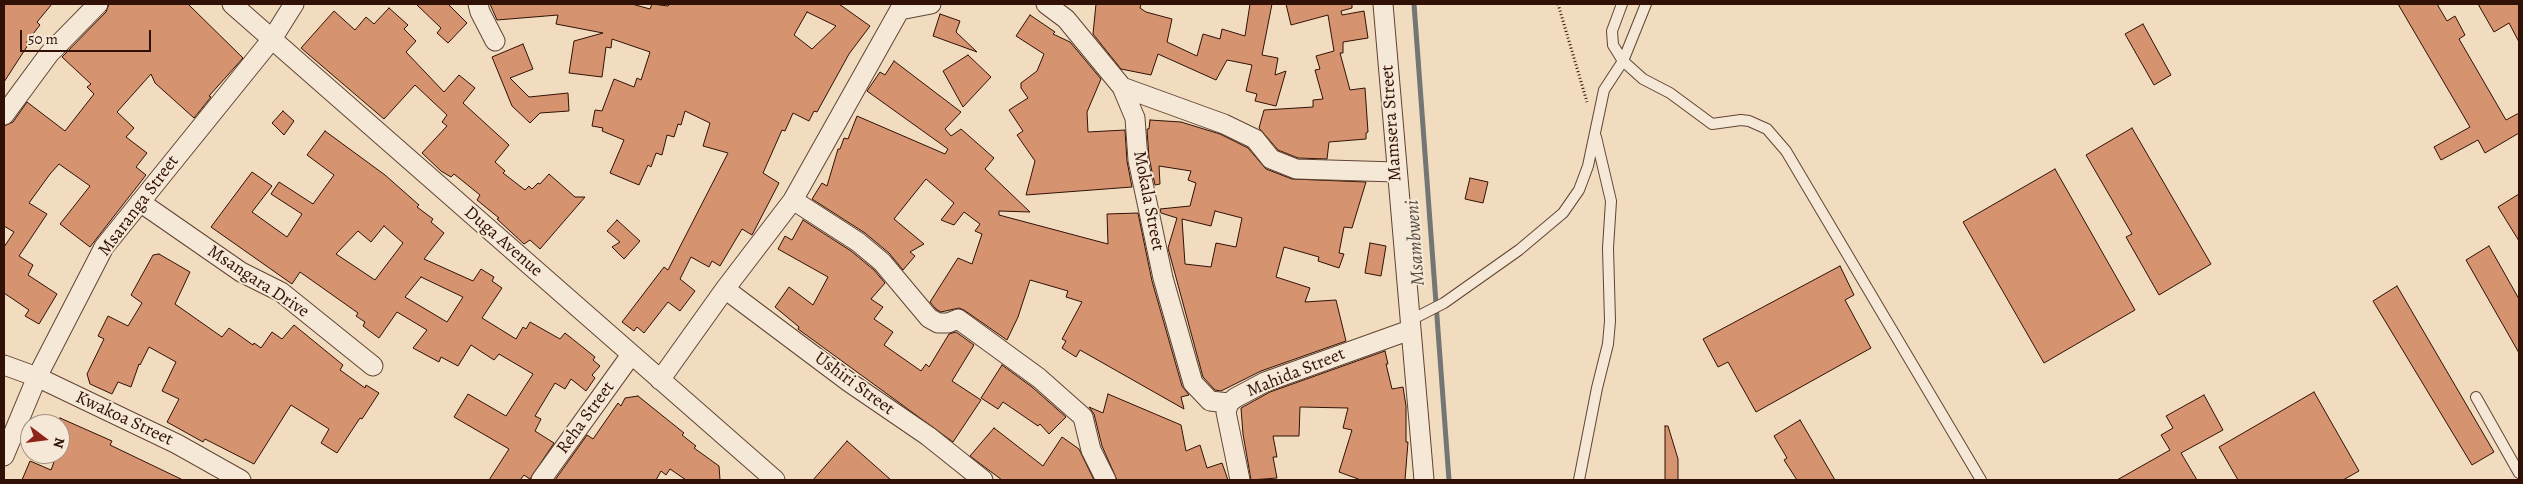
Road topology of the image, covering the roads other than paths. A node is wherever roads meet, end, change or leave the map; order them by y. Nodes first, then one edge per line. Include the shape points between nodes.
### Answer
1 (98, 4) edge
2 (232, 4) edge
3 (294, 4) edge
4 (478, 4) edge
5 (931, 4) edge
6 (1046, 4) edge
7 (1383, 4) edge
8 (1622, 4) edge
9 (1646, 4) edge
10 (901, 7) edge
11 (272, 39) junction
12 (495, 40) dead end
13 (1623, 62) junction
14 (1122, 87) junction
15 (4, 115) edge
16 (1596, 129) junction
17 (1396, 172) junction
18 (793, 200) junction
19 (140, 202) junction
20 (724, 289) junction
21 (1409, 325) junction
22 (631, 355) junction
23 (4, 365) edge
24 (373, 366) dead end
25 (37, 377) junction
26 (660, 380) junction
27 (2476, 397) dead end
28 (1229, 403) junction
29 (4, 456) edge
30 (2519, 472) edge
31 (755, 474) edge
32 (241, 480) edge
33 (541, 480) edge
34 (774, 480) edge
35 (982, 480) edge
36 (1106, 480) edge
37 (1240, 480) edge
38 (1424, 480) edge
39 (1579, 480) edge
40 (1981, 480) edge

1 - 15 street via 49,54
2 - 11 street, Duga Avenue
3 - 11 street, Msaranga Street
4 - 12 street
5 - 10 street
6 - 14 street, Mokala Street via 1066,19
7 - 17 street, Mamsera Street
8 - 13 lane via 1612,31 1613,46
9 - 13 lane
10 - 18 street
11 - 19 street, Msaranga Street
11 - 22 street, Duga Avenue
13 - 16 lane via 1604,90
13 - 40 lane via 1643,79 1670,93 1712,124 1741,120 1767,129 1786,152
14 - 17 street via 1224,124 1255,140 1271,159 1296,169
14 - 28 street, Mokala Street via 1135,118 1138,160 1163,278 1194,383 1210,401
16 - 21 lane via 1580,190 1563,213 1519,250
16 - 39 lane via 1611,200 1608,248 1610,321
17 - 21 street, Mamsera Street
18 - 20 street
18 - 36 street via 858,242 882,262 929,318 938,323 958,319 1039,378 1083,417 1091,450
19 - 24 street, Msangara Drive via 241,272 281,292
19 - 25 street, Msaranga Street via 104,247
20 - 26 street
20 - 35 street, Ushiri Street via 928,436
21 - 28 street, Mahida Street via 1265,382
21 - 38 street, Mamsera Street
22 - 26 street, Duga Avenue
22 - 33 street, Reha Street
23 - 25 street, Kwakoa Street
25 - 29 street, Msaranga Street
25 - 32 street, Kwakoa Street via 177,444
26 - 31 street, Duga Avenue
27 - 30 lane
28 - 37 street, Mahida Street via 1226,412
31 - 34 street, Duga Avenue

